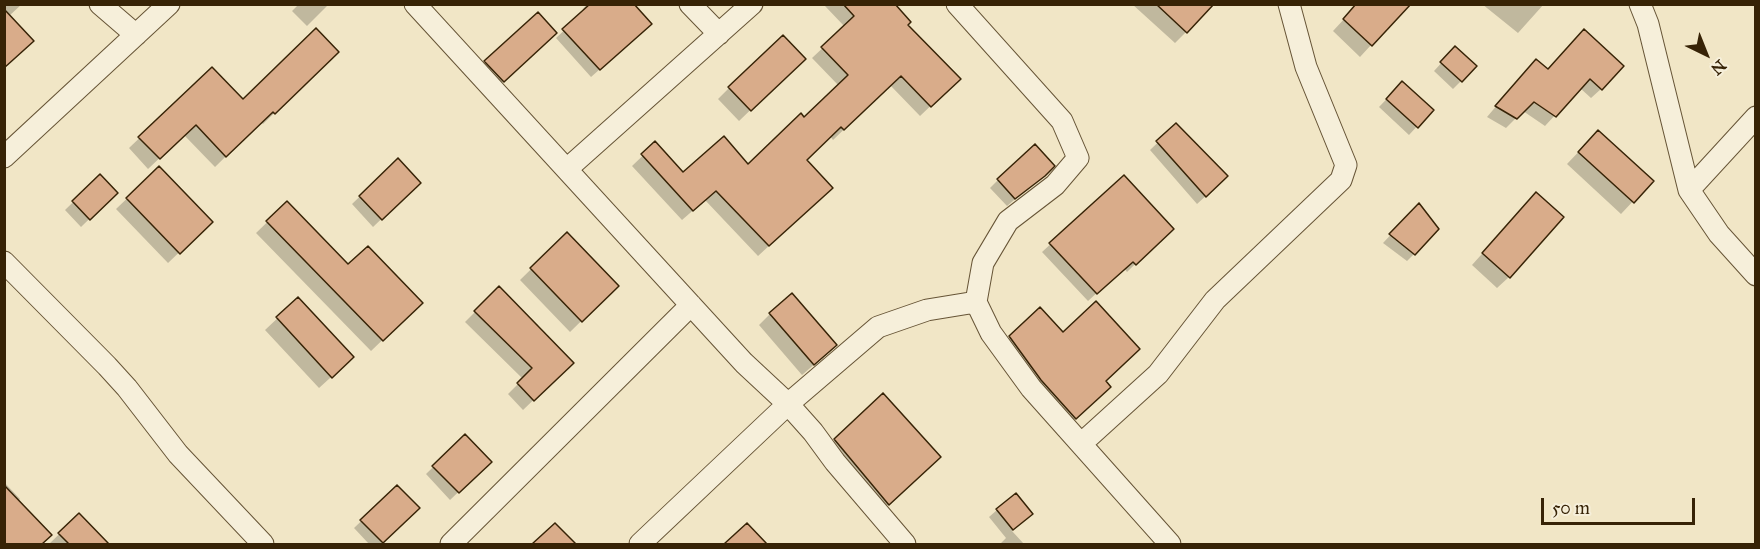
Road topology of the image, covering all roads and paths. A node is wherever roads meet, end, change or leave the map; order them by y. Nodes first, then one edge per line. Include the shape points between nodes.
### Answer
1 (100, 4) edge
2 (169, 4) edge
3 (415, 4) edge
4 (690, 4) edge
5 (752, 4) edge
6 (957, 4) edge
7 (1289, 4) edge
8 (1640, 4) edge
9 (719, 34) junction
10 (136, 35) junction
11 (1755, 117) edge
12 (4, 157) edge
13 (567, 169) junction
14 (1689, 190) junction
15 (4, 262) edge
16 (1755, 275) edge
17 (976, 302) junction
18 (691, 305) junction
19 (788, 404) junction
20 (1082, 443) junction
21 (263, 544) edge
22 (451, 544) edge
23 (640, 544) edge
24 (905, 544) edge
25 (1170, 544) edge

1 - 10 street
2 - 10 street
3 - 13 street
4 - 9 street
5 - 9 street
6 - 17 street via 1062,121 1078,158 1055,185 1008,221 983,263
7 - 20 street via 1306,67 1346,165 1341,180 1215,300 1158,374
8 - 14 street
9 - 13 street
10 - 12 street
11 - 14 street
13 - 18 street
14 - 16 street via 1719,234
15 - 21 street via 128,388 178,454
17 - 19 street via 927,310 878,327
17 - 20 street via 991,333 1031,388
18 - 19 street
18 - 22 street
19 - 23 street
19 - 24 street
20 - 25 street

